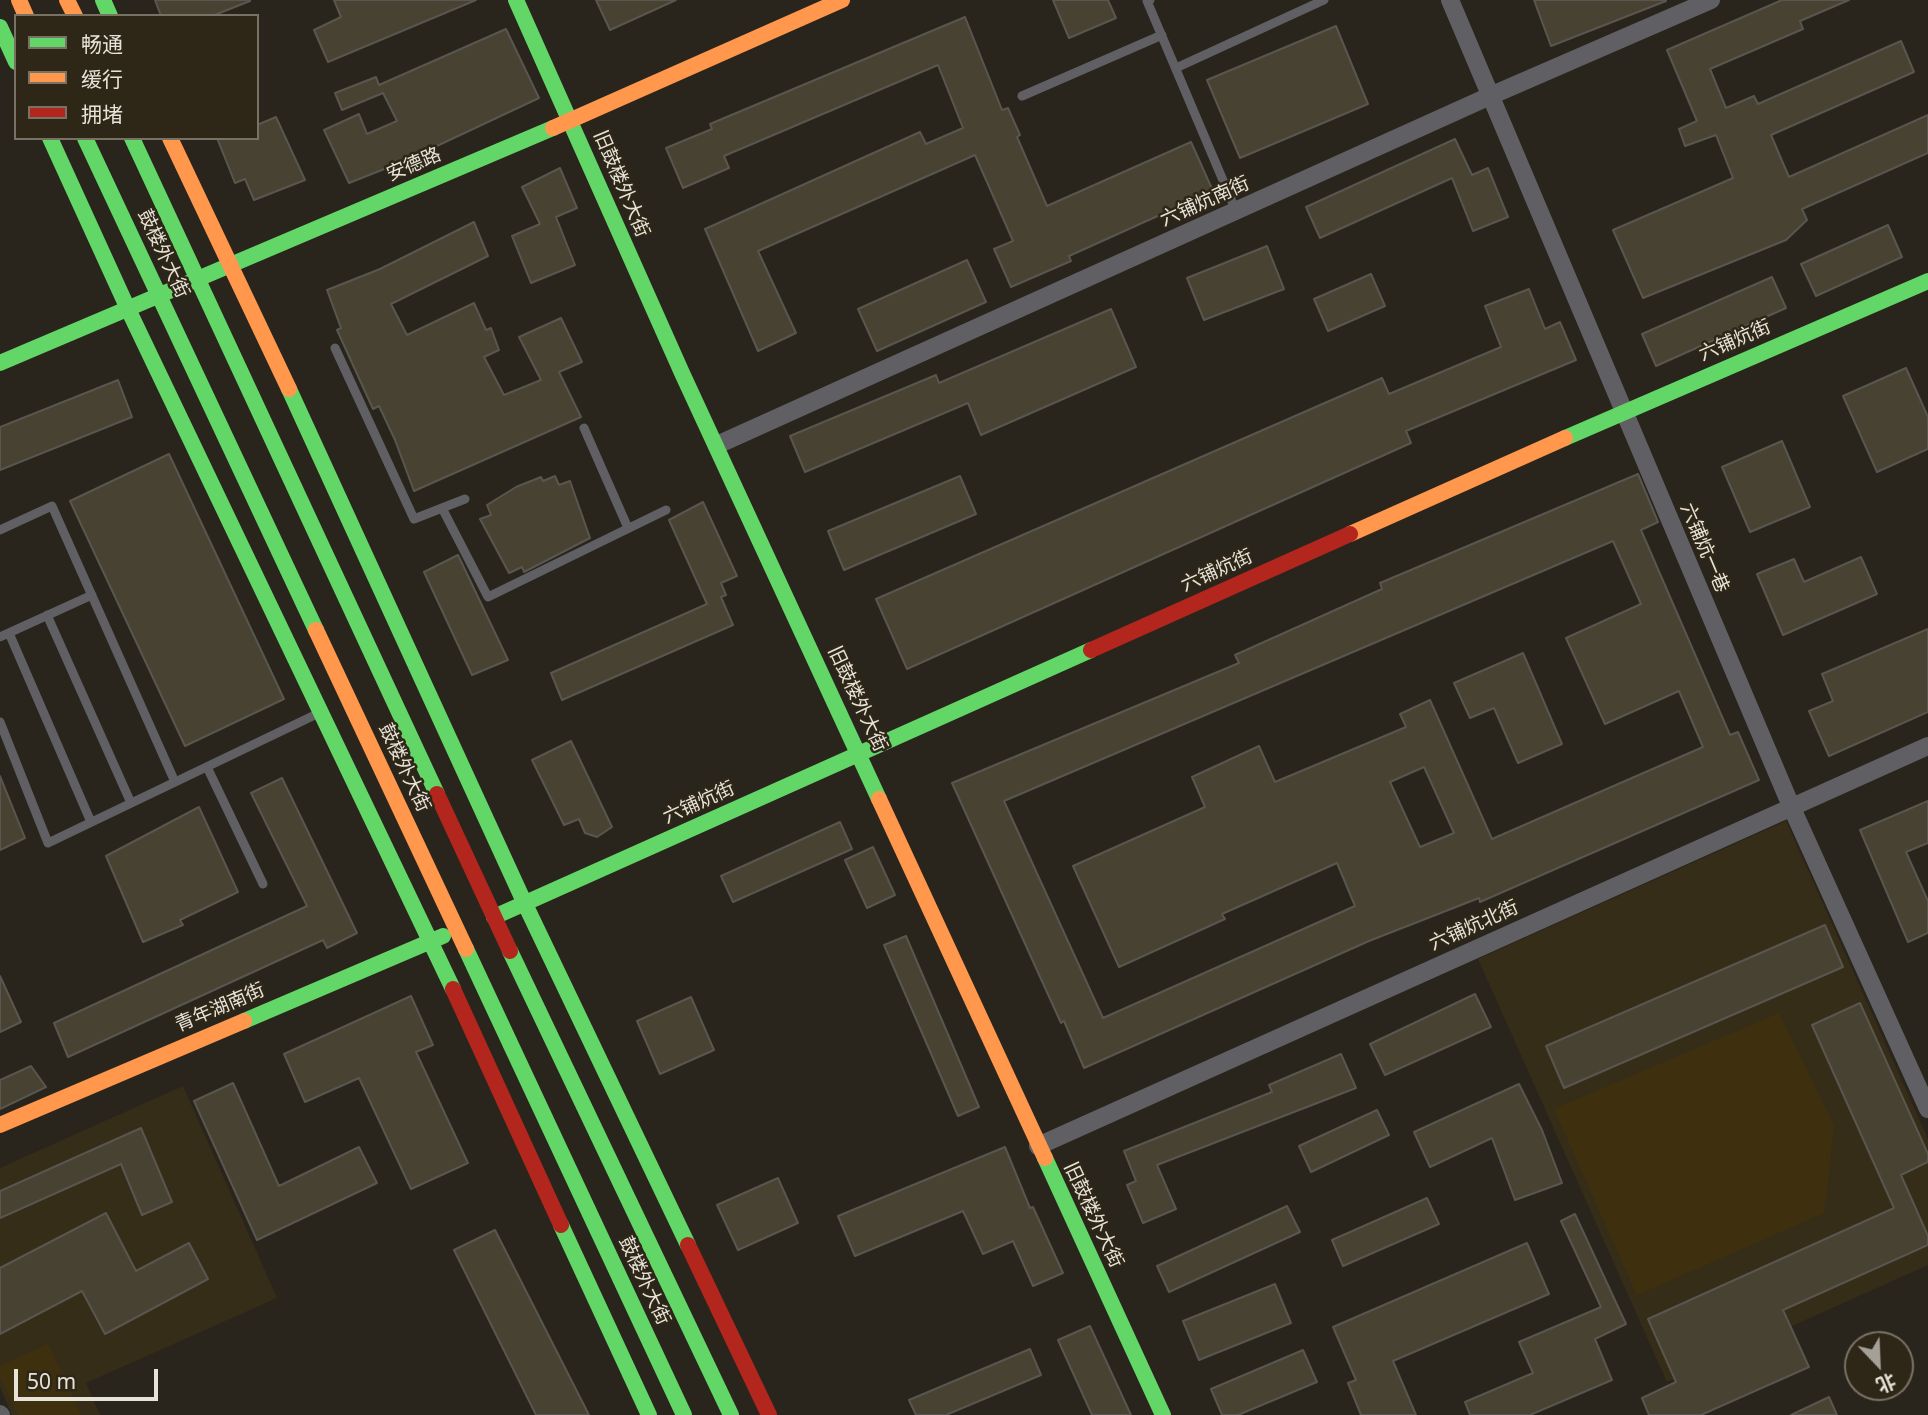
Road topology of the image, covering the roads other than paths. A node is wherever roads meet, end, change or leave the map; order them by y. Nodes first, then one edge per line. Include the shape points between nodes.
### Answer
1 (516, 0) edge
2 (842, 0) edge
3 (1150, 0) edge
4 (1324, 0) edge
5 (1450, 0) edge
6 (1711, 0) edge
7 (0, 27) edge
8 (1162, 35) junction
9 (14, 58) edge
10 (1175, 68) junction
11 (1022, 96) dead end
12 (1490, 96) junction
13 (571, 121) junction
14 (51, 140) edge
15 (86, 140) edge
16 (133, 140) edge
17 (171, 140) edge
18 (1236, 211) junction
19 (232, 265) junction
20 (199, 279) junction
21 (1928, 281) edge
22 (159, 295) junction
23 (128, 309) junction
24 (335, 348) dead end
25 (0, 363) edge
26 (1624, 412) junction
27 (584, 428) dead end
28 (717, 445) junction
29 (465, 499) dead end
30 (442, 508) junction
31 (666, 510) dead end
32 (628, 528) junction
33 (0, 530) edge
34 (92, 595) junction
35 (47, 615) junction
36 (4, 635) edge
37 (321, 712) junction
38 (0, 722) edge
39 (1928, 746) edge
40 (859, 754) junction
41 (207, 767) junction
42 (175, 782) junction
43 (131, 803) junction
44 (1791, 806) junction
45 (91, 822) junction
46 (263, 884) dead end
47 (525, 904) junction
48 (494, 918) junction
49 (457, 930) junction
50 (431, 942) junction
51 (1928, 1108) edge
52 (0, 1125) edge
53 (1038, 1146) junction
54 (649, 1415) edge
55 (684, 1415) edge
56 (730, 1415) edge
57 (769, 1415) edge
58 (1163, 1415) edge

1 - 13 street, 旧鼓楼外大街
2 - 13 street, 安德路
3 - 8 lane
4 - 10 lane
5 - 12 street, 六铺炕一巷
6 - 12 street, 六铺炕南街
7 - 9 street
8 - 10 lane
8 - 11 lane
10 - 18 lane
12 - 18 street, 六铺炕南街
12 - 26 street, 六铺炕一巷
13 - 19 street, 安德路
13 - 28 street, 旧鼓楼外大街
14 - 23 street
15 - 22 street, 鼓楼外大街
16 - 20 street, 鼓楼外大街
17 - 19 street
18 - 28 street, 六铺炕南街
19 - 20 street, 安德路
19 - 47 street
20 - 22 street, 安德路
20 - 48 street, 鼓楼外大街
21 - 26 street, 六铺炕街
22 - 23 street, 安德路
22 - 49 street, 鼓楼外大街
23 - 25 street, 安德路
23 - 37 street
24 - 30 lane via 414,519
26 - 40 street, 六铺炕街
26 - 44 street, 六铺炕一巷
27 - 32 lane
28 - 40 street, 旧鼓楼外大街
29 - 30 lane
30 - 32 lane via 488,597
31 - 32 lane
33 - 34 lane via 52,506
34 - 35 lane
34 - 42 lane
35 - 36 lane
35 - 43 lane
36 - 45 lane
37 - 41 lane
37 - 50 street
38 - 45 lane via 48,843
39 - 44 street, 六铺炕北街
40 - 47 street, 六铺炕街
40 - 53 street, 旧鼓楼外大街
41 - 42 lane
41 - 46 lane
42 - 43 lane
43 - 45 lane
44 - 51 street, 六铺炕一巷
44 - 53 street, 六铺炕北街
47 - 48 street, 六铺炕街
47 - 57 street
48 - 56 street, 鼓楼外大街
49 - 50 street, 青年湖南街
49 - 55 street, 鼓楼外大街
50 - 52 street, 青年湖南街
50 - 54 street
53 - 58 street, 旧鼓楼外大街

